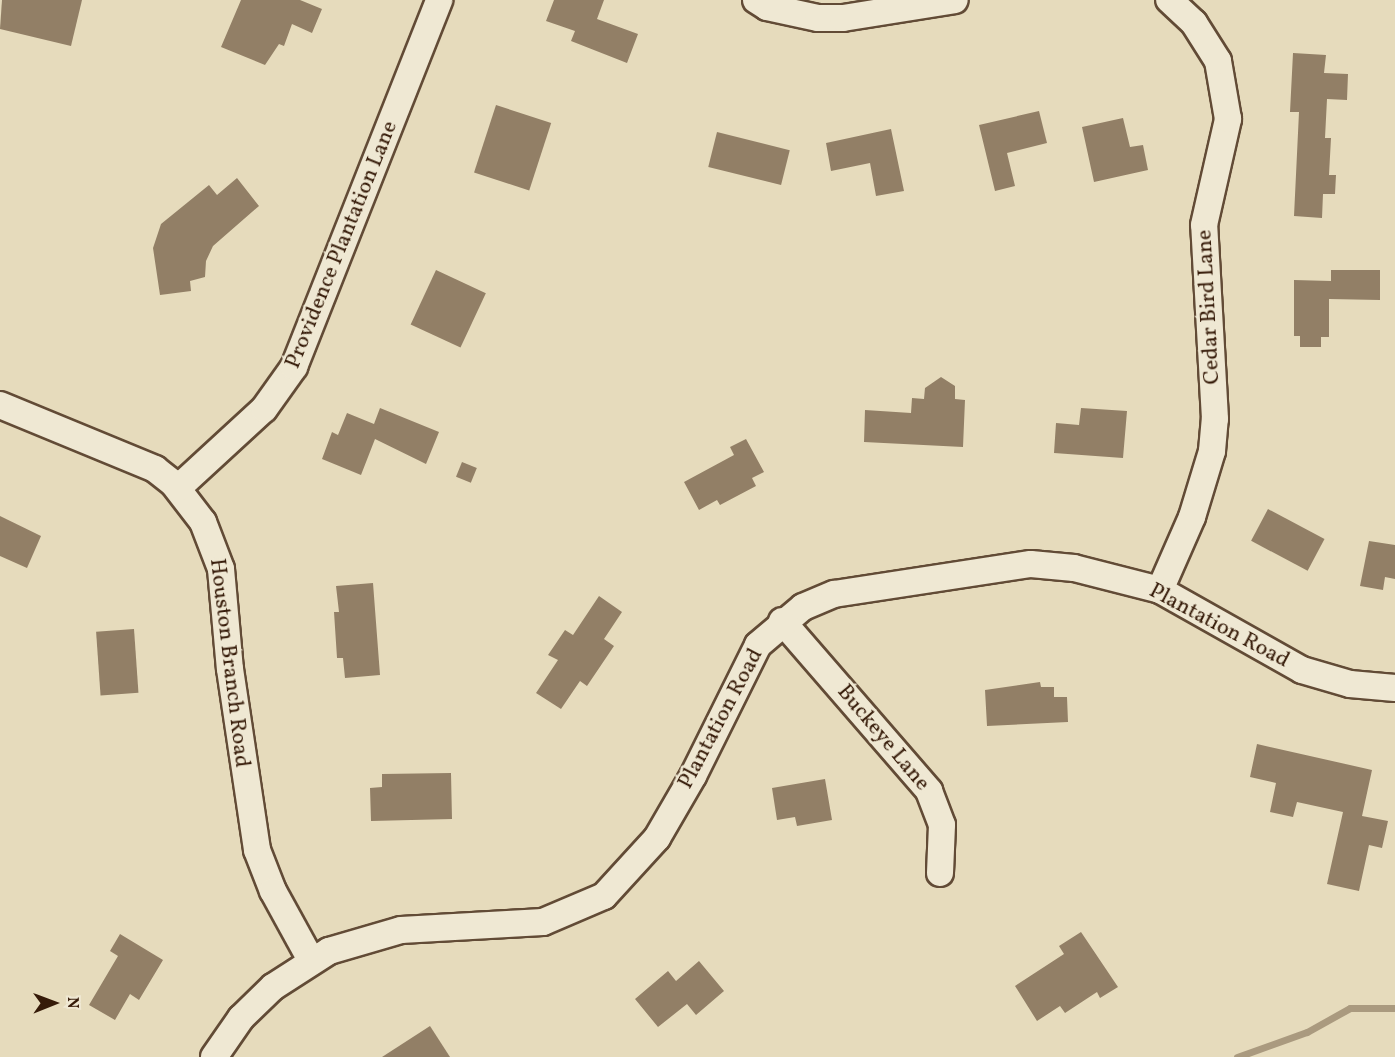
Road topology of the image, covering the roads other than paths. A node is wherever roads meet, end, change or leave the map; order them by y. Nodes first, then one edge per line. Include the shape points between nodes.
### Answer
1 (439, 0) edge
2 (756, 0) edge
3 (955, 0) edge
4 (1169, 0) edge
5 (0, 405) edge
6 (178, 488) junction
7 (1160, 590) junction
8 (782, 621) junction
9 (1395, 688) edge
10 (940, 873) dead end
11 (310, 960) junction
12 (214, 1057) edge

1 - 6 street, Providence Plantation Lane via 294,367 264,410
2 - 3 street via 767,7 818,18 843,18
4 - 7 street, Cedar Bird Lane via 1194,23 1218,61 1227,119 1203,225 1215,419 1212,451 1192,517
5 - 6 street, Houston Branch Road via 155,469
6 - 11 street, Houston Branch Road via 203,522 221,569 256,850
7 - 8 street, Plantation Road via 1108,574 1031,564 856,588 803,607
7 - 9 street, Plantation Road via 1302,670 1350,684
8 - 10 street, Buckeye Lane via 929,791 942,825
8 - 11 street, Plantation Road via 749,660 693,776 657,838 604,896 543,922 401,930 374,935
11 - 12 street, Plantation Road via 273,987 241,1018

